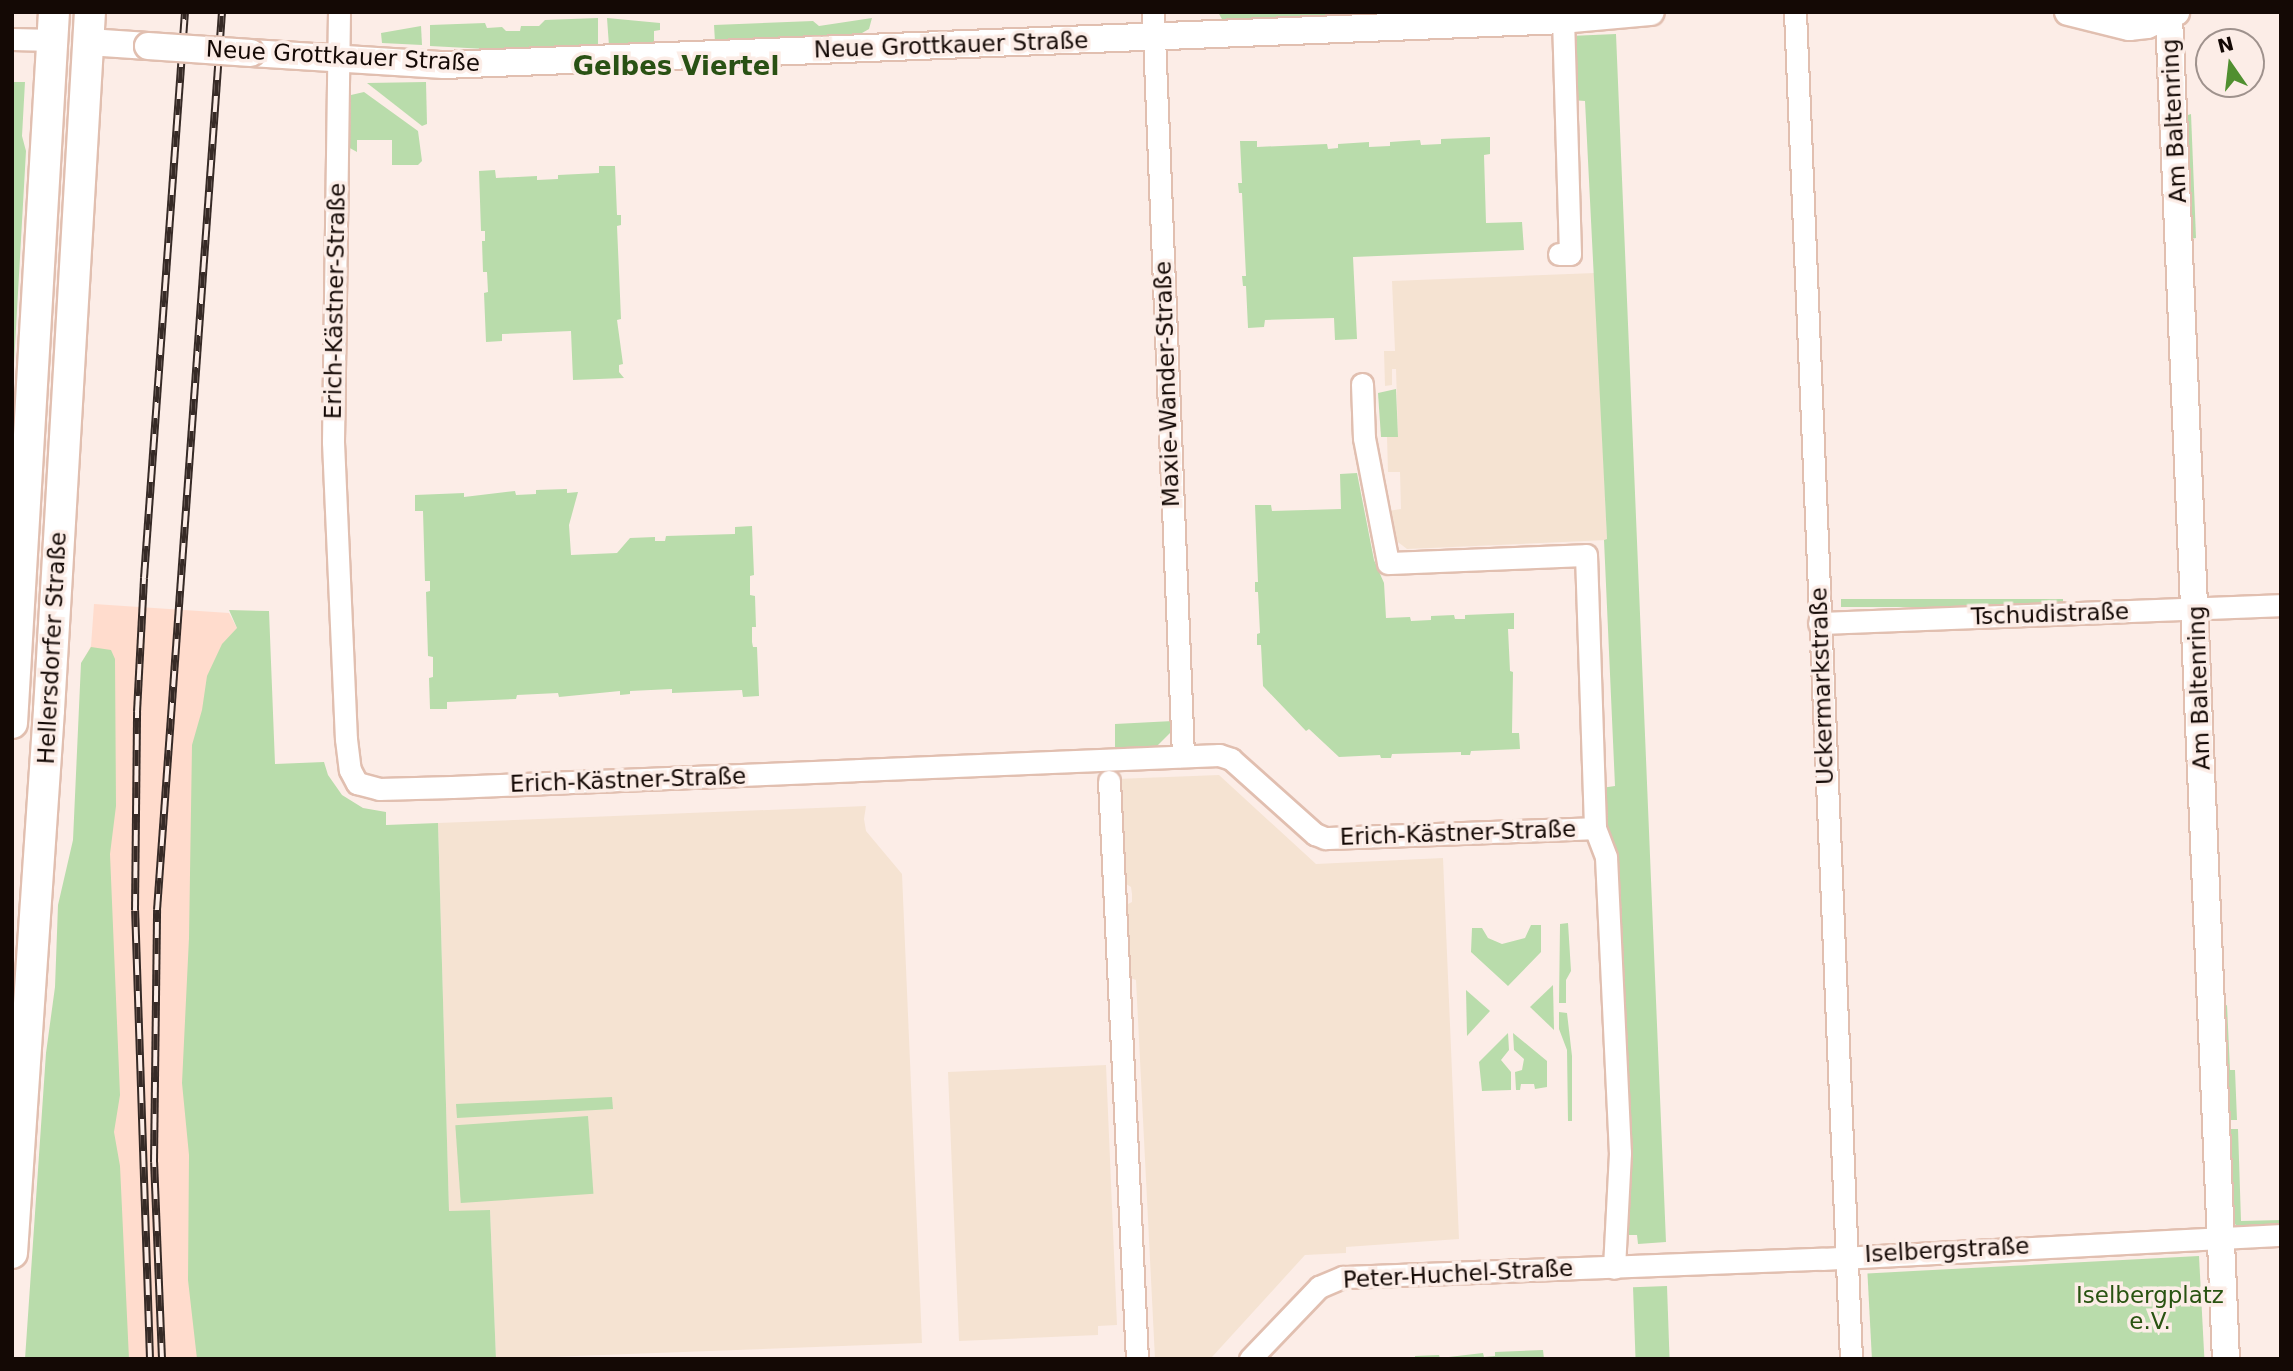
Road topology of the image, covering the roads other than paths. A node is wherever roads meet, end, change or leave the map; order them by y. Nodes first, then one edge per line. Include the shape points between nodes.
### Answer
1 (90, 12) edge
2 (339, 12) edge
3 (1651, 12) edge
4 (1796, 12) edge
5 (2068, 12) edge
6 (2173, 15) edge
7 (1563, 20) junction
8 (1154, 24) edge
9 (54, 26) edge
10 (12, 39) edge
11 (88, 42) junction
12 (338, 58) junction
13 (1559, 254) dead end
14 (1362, 384) dead end
15 (16, 562) edge
16 (2281, 604) edge
17 (2196, 609) junction
18 (1819, 623) junction
19 (12, 723) edge
20 (1183, 757) junction
21 (1109, 780) dead end
22 (1595, 828) junction
23 (21, 1004) edge
24 (2281, 1235) edge
25 (2221, 1237) junction
26 (12, 1253) edge
27 (1846, 1255) junction
28 (1614, 1268) junction
29 (1137, 1359) edge
30 (1250, 1359) edge
31 (1850, 1359) edge
32 (2226, 1359) edge

1 - 11 main road, Hellersdorfer Straße
2 - 12 street
3 - 7 street, Neue Grottkauer Straße
4 - 18 street, Uckermarkstraße
5 - 6 street via 2129,27
6 - 17 street, Am Baltenring
7 - 8 street, Neue Grottkauer Straße
7 - 13 street via 1570,254
8 - 12 street, Neue Grottkauer Straße via 444,65
8 - 20 street, Maxie-Wander-Straße
9 - 10 street
9 - 11 main road
9 - 15 main road, Hellersdorfer Straße
11 - 12 street, Neue Grottkauer Straße, bridge
11 - 23 main road, Hellersdorfer Straße
12 - 20 street, Erich-Kästner-Straße via 333,442 346,739 350,770 357,783 379,789 452,787
14 - 22 street, Erich-Kästner-Straße via 1364,438 1388,563 1586,555
15 - 19 main road, Hellersdorfer Straße
16 - 17 street, Tschudistraße
17 - 18 street, Tschudistraße
17 - 25 street, Am Baltenring
18 - 27 street, Uckermarkstraße
20 - 22 street, Erich-Kästner-Straße via 1219,755 1231,760 1325,838
21 - 29 street
22 - 28 street, Erich-Kästner-Straße via 1606,858 1620,1153
23 - 26 main road, Hellersdorfer Straße
24 - 25 street, Iselbergstraße
25 - 27 street, Iselbergstraße
25 - 32 street, Am Baltenring
27 - 28 street, Iselbergstraße
27 - 31 street, Uckermarkstraße
28 - 30 street, Peter-Huchel-Straße via 1342,1277 1320,1287

